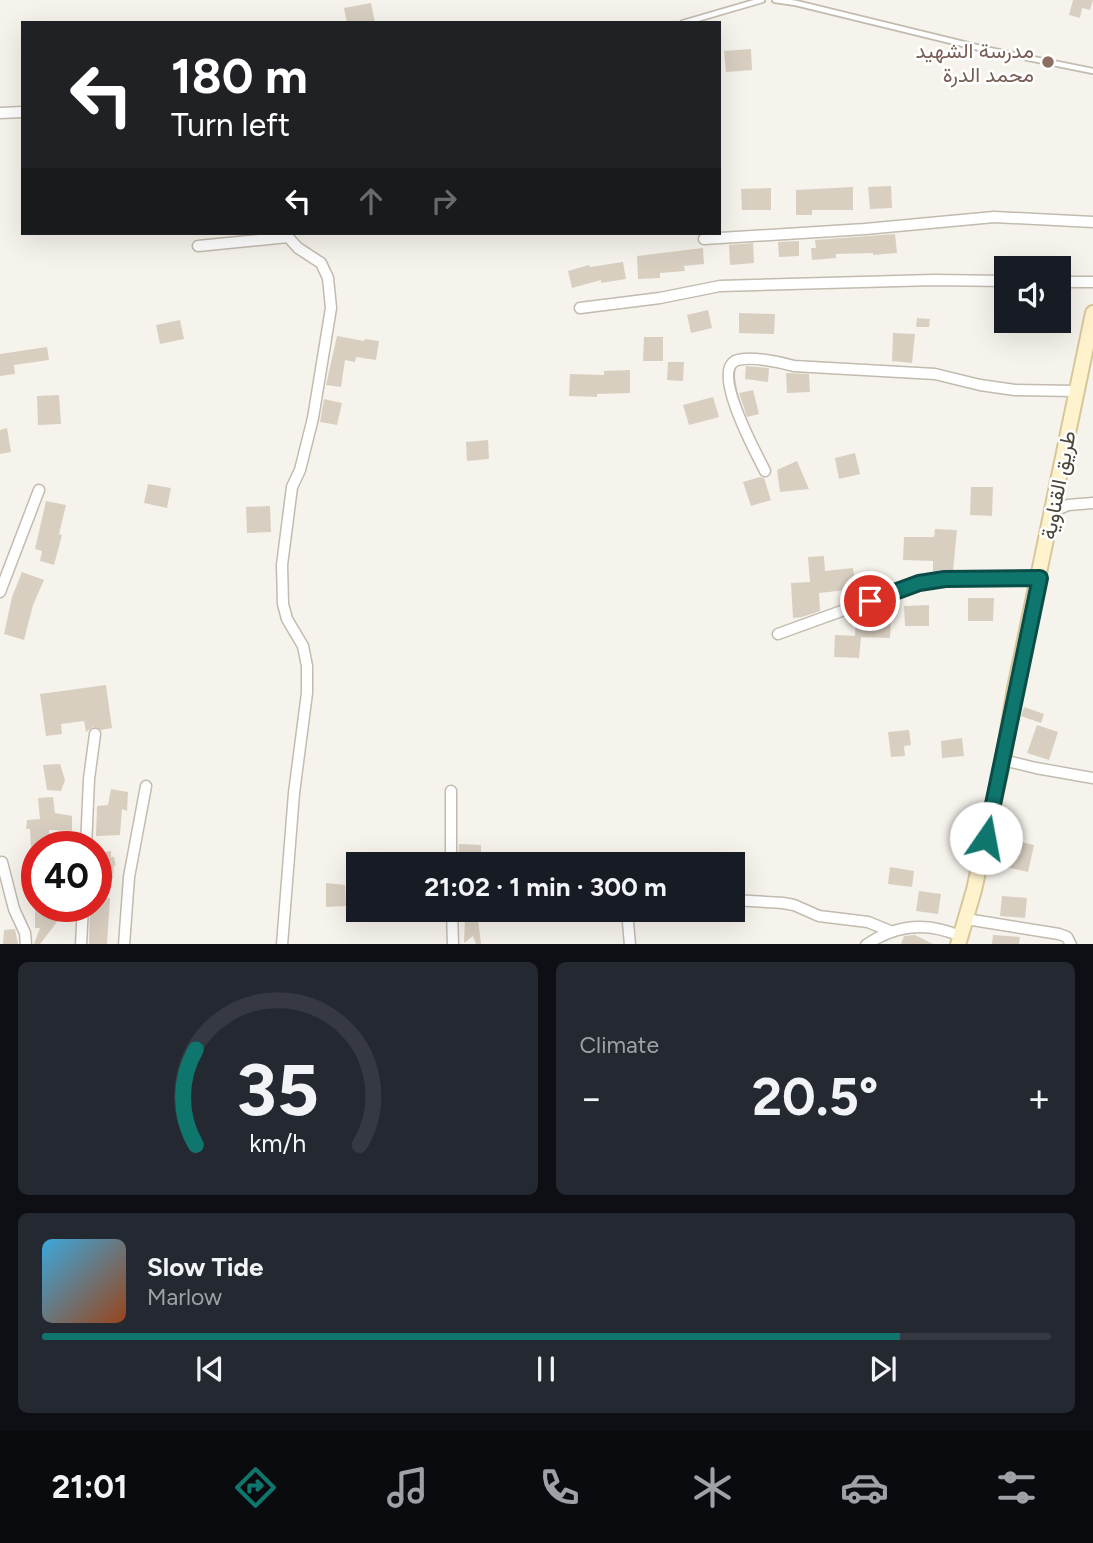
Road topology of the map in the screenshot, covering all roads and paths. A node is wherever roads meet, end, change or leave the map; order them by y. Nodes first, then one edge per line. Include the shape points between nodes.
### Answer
1 (762, 0) edge
2 (775, 0) edge
3 (690, 21) edge
4 (1093, 71) edge
5 (21, 112) edge
6 (0, 113) edge
7 (1093, 222) edge
8 (704, 239) dead end
9 (198, 246) dead end
10 (994, 281) edge
11 (1071, 282) edge
12 (1093, 282) edge
13 (580, 308) dead end
14 (1093, 313) edge
15 (1076, 391) junction
16 (765, 471) dead end
17 (39, 490) dead end
18 (1093, 503) edge
19 (1052, 512) junction
20 (1040, 578) junction
21 (0, 592) edge
22 (778, 634) dead end
23 (95, 734) dead end
24 (1003, 760) junction
25 (1093, 778) edge
26 (146, 786) dead end
27 (452, 791) dead end
28 (87, 831) edge
29 (451, 852) edge
30 (2, 862) edge
31 (745, 901) edge
32 (966, 919) junction
33 (82, 922) edge
34 (452, 922) edge
35 (628, 922) edge
36 (890, 930) junction
37 (959, 940) edge
38 (26, 944) edge
39 (81, 944) edge
40 (124, 944) edge
41 (282, 944) edge
42 (453, 944) edge
43 (630, 944) edge
44 (866, 944) edge
45 (1071, 944) edge

1 - 3 lane
2 - 4 lane
5 - 6 street
7 - 8 street via 994,217
9 - 41 street via 288,237 321,263 328,278 331,308 313,418 292,487 282,565 284,604 303,646 307,693
10 - 13 street via 720,286
11 - 12 street
14 - 15 street, طريق القناوية
15 - 16 street via 1015,390 935,374 736,361 729,366 731,393
15 - 19 street, طريق القناوية
17 - 21 street
18 - 19 street
19 - 20 street, طريق القناوية
20 - 22 street via 953,578 919,583
20 - 24 street, طريق القناوية
23 - 28 street
24 - 25 street
24 - 32 street, طريق القناوية
26 - 40 street via 129,877
27 - 29 street
30 - 38 street
31 - 36 street via 794,905 818,916 868,922
32 - 37 street, طريق القناوية
32 - 45 street via 1059,934
33 - 39 street
34 - 42 street
35 - 43 street
36 - 37 street via 942,928
36 - 44 street

